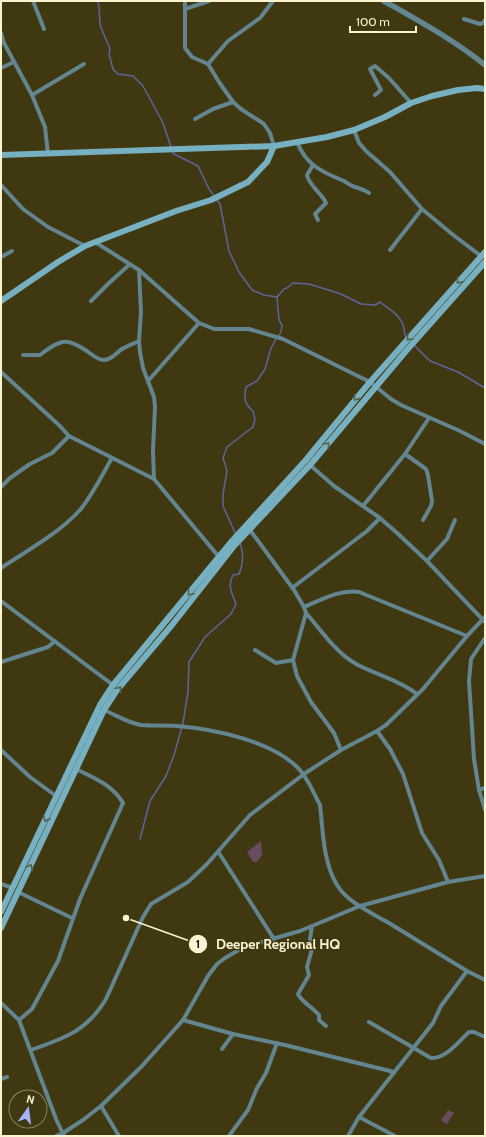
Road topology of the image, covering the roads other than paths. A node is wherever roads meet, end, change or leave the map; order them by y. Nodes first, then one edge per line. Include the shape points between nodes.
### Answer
1 (33, 1) edge
2 (186, 1) edge
3 (209, 1) edge
4 (273, 1) edge
5 (384, 1) edge
6 (185, 9) junction
7 (464, 19) dead end
8 (485, 20) edge
9 (44, 29) dead end
10 (1, 33) edge
11 (14, 62) junction
12 (84, 64) dead end
13 (208, 64) junction
14 (485, 65) edge
15 (1, 68) edge
16 (485, 89) edge
17 (32, 95) junction
18 (375, 95) dead end
19 (234, 102) junction
20 (411, 103) junction
21 (195, 119) dead end
22 (354, 130) junction
23 (297, 142) junction
24 (274, 146) junction
25 (48, 154) junction
26 (1, 155) edge
27 (313, 165) junction
28 (1, 185) edge
29 (369, 193) dead end
30 (422, 209) junction
31 (318, 220) dead end
32 (95, 242) junction
33 (85, 246) junction
34 (390, 250) dead end
35 (12, 251) dead end
36 (1, 257) edge
37 (484, 257) edge
38 (130, 264) junction
39 (139, 270) junction
40 (1, 301) edge
41 (92, 301) dead end
42 (199, 324) junction
43 (139, 341) junction
44 (403, 349) junction
45 (23, 355) dead end
46 (1, 372) edge
47 (148, 381) junction
48 (370, 382) junction
49 (376, 387) junction
50 (429, 418) junction
51 (69, 436) junction
52 (485, 444) edge
53 (404, 454) junction
54 (112, 458) junction
55 (310, 465) junction
56 (154, 479) junction
57 (1, 487) edge
58 (362, 506) junction
59 (264, 510) junction
60 (380, 518) junction
61 (423, 520) dead end
62 (455, 520) dead end
63 (250, 530) junction
64 (243, 533) junction
65 (233, 543) junction
66 (219, 557) junction
67 (427, 561) junction
68 (1, 568) edge
69 (292, 588) junction
70 (1, 601) edge
71 (304, 607) junction
72 (306, 613) junction
73 (484, 620) edge
74 (169, 622) junction
75 (467, 636) junction
76 (485, 638) edge
77 (55, 641) junction
78 (255, 650) dead end
79 (293, 660) junction
80 (1, 662) edge
81 (113, 685) junction
82 (418, 694) junction
83 (104, 710) junction
84 (377, 731) junction
85 (1, 750) edge
86 (341, 750) junction
87 (76, 769) junction
88 (304, 774) junction
89 (485, 788) edge
90 (479, 790) junction
91 (56, 796) junction
92 (485, 810) edge
93 (42, 834) junction
94 (219, 853) junction
95 (485, 876) edge
96 (448, 882) junction
97 (1, 884) edge
98 (15, 890) junction
99 (360, 906) junction
100 (1, 912) edge
101 (72, 918) junction
102 (312, 926) junction
103 (1, 928) edge
104 (274, 939) junction
105 (467, 971) junction
106 (485, 980) edge
107 (1, 1003) edge
108 (19, 1020) junction
109 (183, 1020) junction
110 (369, 1022) dead end
111 (326, 1026) dead end
112 (233, 1034) junction
113 (485, 1037) edge
114 (278, 1043) junction
115 (414, 1048) junction
116 (222, 1049) dead end
117 (31, 1050) junction
118 (394, 1072) junction
119 (7, 1077) dead end
120 (1, 1079) edge
121 (101, 1106) junction
122 (359, 1117) junction
123 (64, 1135) edge
124 (56, 1136) edge
125 (119, 1136) edge
126 (229, 1136) edge
127 (348, 1136) edge
128 (395, 1136) edge

1 - 9 street
2 - 6 street
3 - 6 street
4 - 13 street via 260,18 228,41
5 - 14 street via 435,30
6 - 13 street via 185,48 192,57
7 - 8 street via 480,24
10 - 11 street
11 - 15 street
11 - 17 street
12 - 17 street
13 - 19 street
16 - 20 main road via 458,90
17 - 25 street via 45,127
18 - 20 street via 381,90 370,69 375,66
19 - 21 street
19 - 24 street via 264,124
20 - 22 main road
22 - 23 main road
22 - 30 street via 359,143 401,184
23 - 24 main road
23 - 27 street via 301,152
24 - 25 main road
24 - 32 main road via 267,162 248,182 211,200
25 - 26 main road
27 - 29 street via 322,172
27 - 31 street via 307,175 308,178 326,201 315,214
28 - 33 street via 23,209 48,227
30 - 34 street
30 - 37 street
32 - 33 main road
32 - 38 street
33 - 40 main road
35 - 36 street
37 - 44 main road
38 - 39 street
38 - 41 street
39 - 42 street
39 - 43 street via 142,312
42 - 47 street
42 - 48 street via 214,329 249,329 283,339
43 - 45 street via 105,360 71,342 53,345 40,355
43 - 47 street via 141,360
44 - 48 main road
44 - 49 main road
46 - 51 street
47 - 56 street via 155,407
48 - 49 street
48 -> 59 main road
49 - 50 street via 401,405
55 -> 49 main road
50 - 52 street
50 - 53 street
51 - 54 street
51 - 57 street via 52,453 30,464
53 - 58 street
53 - 61 street via 426,469 428,475 432,501
54 - 56 street
54 - 68 street via 80,510 58,530
55 - 58 street
55 - 59 main road
56 - 66 street
58 - 60 street
59 - 63 main road
59 - 64 main road
60 - 67 street
60 - 69 street via 367,531
62 - 67 street via 448,539
63 - 64 main road
63 - 69 street
64 - 65 main road
65 - 66 main road
65 - 74 main road
66 -> 74 main road
67 - 73 street
69 - 71 street
70 - 77 street
71 - 72 street
71 - 75 street via 340,593 359,592
72 - 79 street
72 - 82 street via 349,660
73 - 75 street
74 - 81 main road
83 -> 74 main road
75 - 82 street
76 - 90 street via 474,654 470,667 474,759
77 - 80 street via 48,647
77 - 81 street
78 - 79 street via 276,663
79 - 86 street via 297,676 311,702 334,733
81 - 91 main road via 100,705
82 - 84 street
83 - 87 main road
83 - 88 street via 140,725 193,728 260,744 282,754
84 - 86 street
84 - 96 street via 403,774 422,833 439,860
85 - 91 street via 30,777
86 - 88 street
87 - 93 main road
87 - 101 street via 109,787 123,804
88 - 94 street via 250,815
88 - 99 street via 320,805 326,852 334,878 342,892
89 - 90 street
90 - 92 street
91 -> 93 main road
93 - 98 main road
94 - 104 street
94 - 117 street via 188,882 151,904 106,999 93,1018 74,1033
95 - 96 street
96 - 99 street
97 - 98 street
98 - 100 main road
98 - 101 street
98 - 103 main road
99 - 102 street
99 - 105 street
101 - 108 street via 58,961 32,1009
102 - 104 street
102 - 111 street via 312,948 307,967 309,975 298,994 301,1000 313,1008 319,1015 319,1020
104 - 109 street via 244,947 218,964
105 - 106 street
105 - 115 street
107 - 108 street
108 - 117 street
109 - 112 street
109 - 121 street via 142,1066
110 - 115 street
112 - 114 street
112 - 116 street
113 - 115 street via 469,1032 436,1058
114 - 118 street
114 - 126 street via 248,1110
115 - 118 street
117 - 123 street via 56,1120
118 - 122 street
119 - 120 street
121 - 123 street
121 - 125 street
122 - 127 street
122 - 128 street
123 - 124 street

